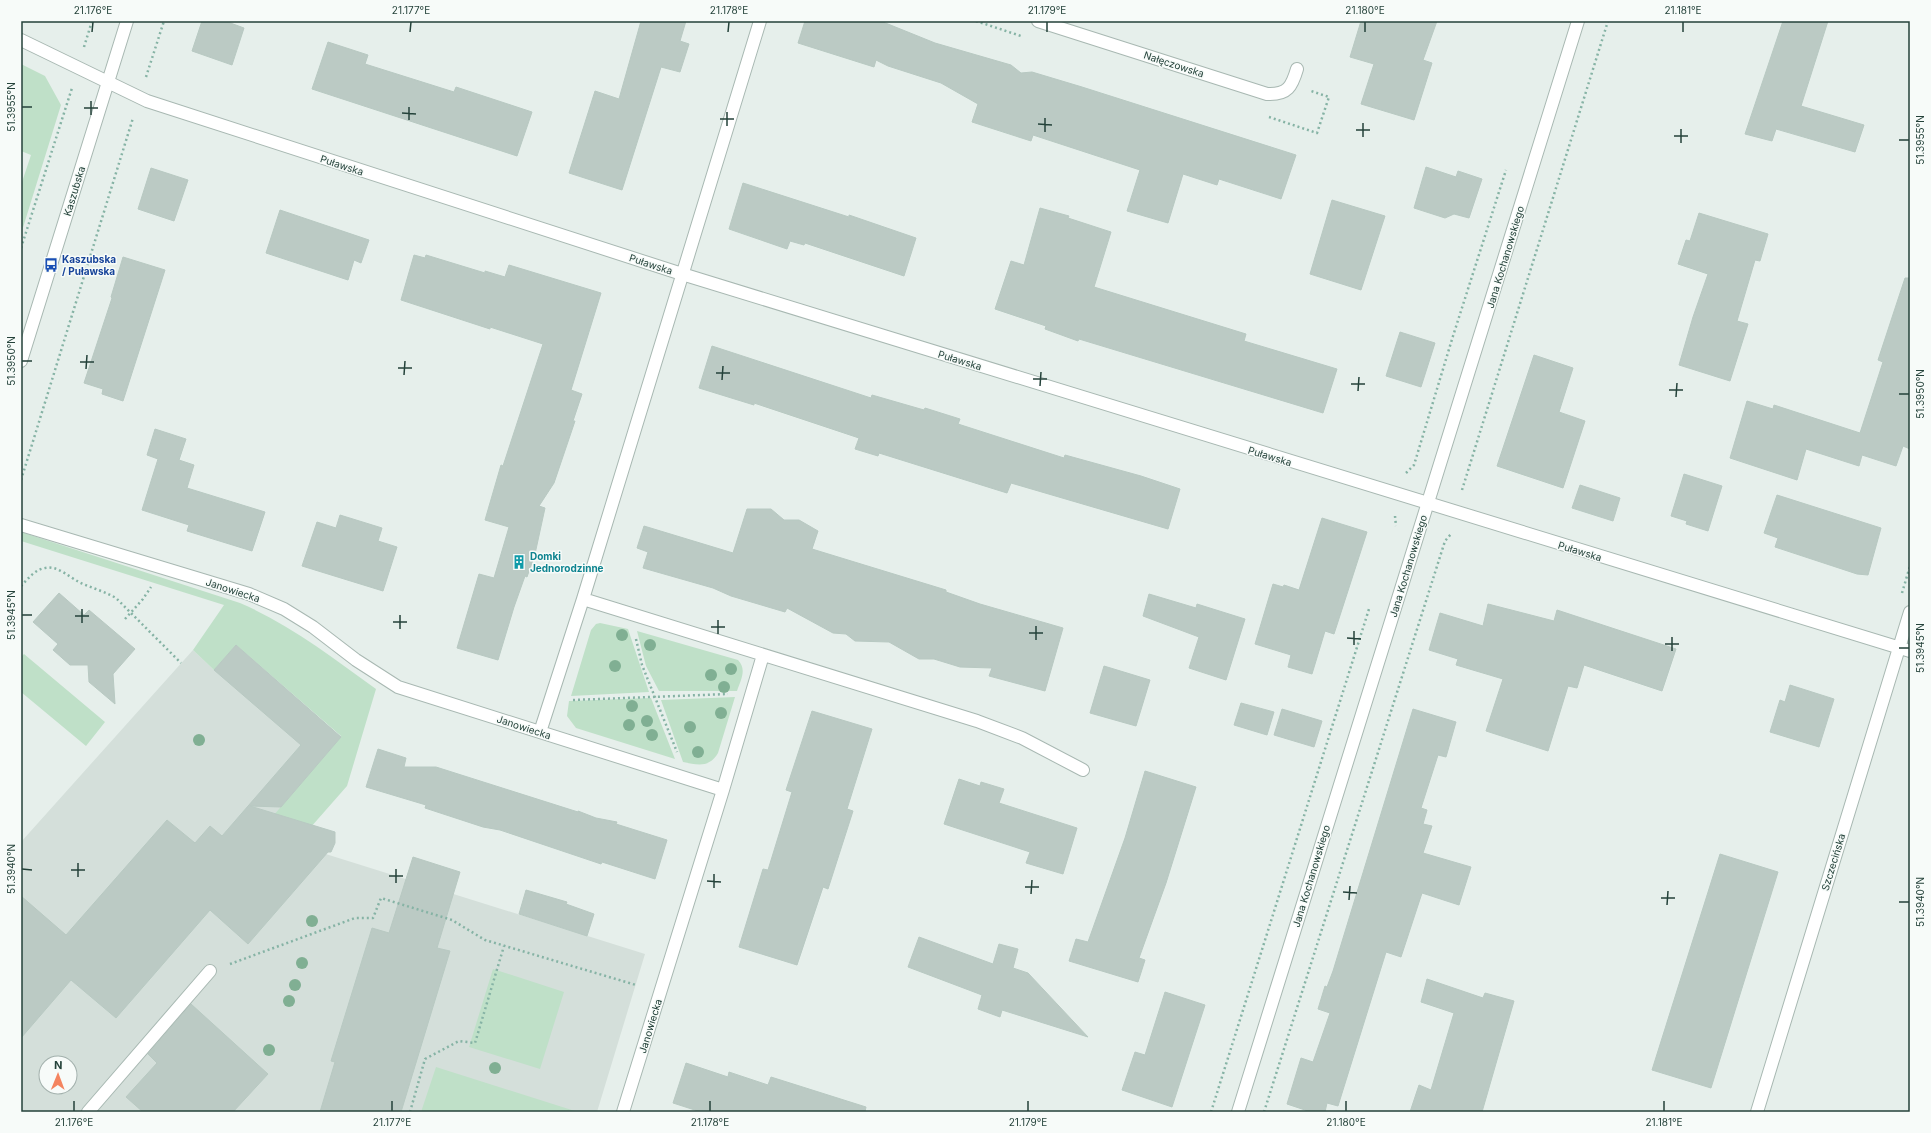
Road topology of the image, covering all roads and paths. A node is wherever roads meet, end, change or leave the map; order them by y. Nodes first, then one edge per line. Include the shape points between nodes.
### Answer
1 (92, 21) edge
2 (128, 21) edge
3 (164, 21) edge
4 (760, 21) edge
5 (1038, 21) edge
6 (1578, 21) edge
7 (1608, 21) edge
8 (21, 40) edge
9 (77, 68) junction
10 (1298, 69) dead end
11 (146, 76) junction
12 (151, 80) dead end
13 (107, 82) junction
14 (140, 98) junction
15 (133, 118) junction
16 (141, 121) dead end
17 (1508, 163) dead end
18 (21, 248) edge
19 (682, 274) junction
20 (21, 361) edge
21 (1402, 474) dead end
22 (21, 480) edge
23 (1464, 495) dead end
24 (1427, 504) junction
25 (1391, 512) dead end
26 (21, 525) edge
27 (1394, 533) dead end
28 (1454, 534) dead end
29 (1910, 566) edge
30 (153, 583) dead end
31 (21, 586) edge
32 (583, 599) junction
33 (1900, 600) dead end
34 (1370, 608) dead end
35 (1910, 612) edge
36 (629, 613) junction
37 (130, 614) junction
38 (125, 619) dead end
39 (1904, 649) edge
40 (763, 654) junction
41 (181, 663) dead end
42 (751, 694) junction
43 (654, 696) junction
44 (550, 701) junction
45 (540, 732) junction
46 (1083, 770) dead end
47 (687, 778) junction
48 (723, 790) junction
49 (504, 946) junction
50 (210, 971) joint
51 (636, 985) dead end
52 (88, 1112) edge
53 (410, 1112) edge
54 (623, 1112) edge
55 (1210, 1112) edge
56 (1238, 1112) edge
57 (1264, 1112) edge
58 (1757, 1112) edge

1 - 9 path
2 - 13 street, Kaszubska
3 - 11 path
4 - 19 street
5 - 10 street, Nałęczowska via 1267,94 1282,93 1292,86
6 - 24 street, Jana Kochanowskiego
7 - 23 path via 1462,485
8 - 9 street, Puławska
9 - 13 street, Puławska
9 - 18 path
11 - 12 path
11 - 14 path
13 - 14 street, Puławska
13 - 20 street, Kaszubska
14 - 15 path
14 - 19 street, Puławska
15 - 16 path
15 - 22 path
17 - 21 path via 1414,465 1409,472
19 - 24 street, Puławska
19 - 32 street
24 - 39 street, Puławska
24 - 56 street, Jana Kochanowskiego
25 - 27 path via 1396,519
26 - 45 street, Janowiecka via 249,594 284,609 313,627 356,660 398,687
28 - 57 path via 1449,535 1445,541
29 - 33 path
30 - 37 path
31 - 37 path via 35,572 46,567 56,569 80,583 116,598
32 - 36 street
32 - 44 street
34 - 55 path
35 - 39 street, Szczecińska
36 - 40 street
36 - 43 path via 642,665
37 - 38 path
37 - 41 path
39 - 58 street, Szczecińska
40 - 42 street
40 - 46 street via 977,721 1022,738
42 - 43 path
42 - 48 street
43 - 44 path
43 - 47 path
44 - 45 street
45 - 47 street, Janowiecka
47 - 48 street, Janowiecka
48 - 54 street, Janowiecka
49 - 50 path via 485,940 452,920 381,898 373,918 355,918
49 - 51 path
49 - 53 path via 475,1042 459,1041 425,1059
50 - 52 street

